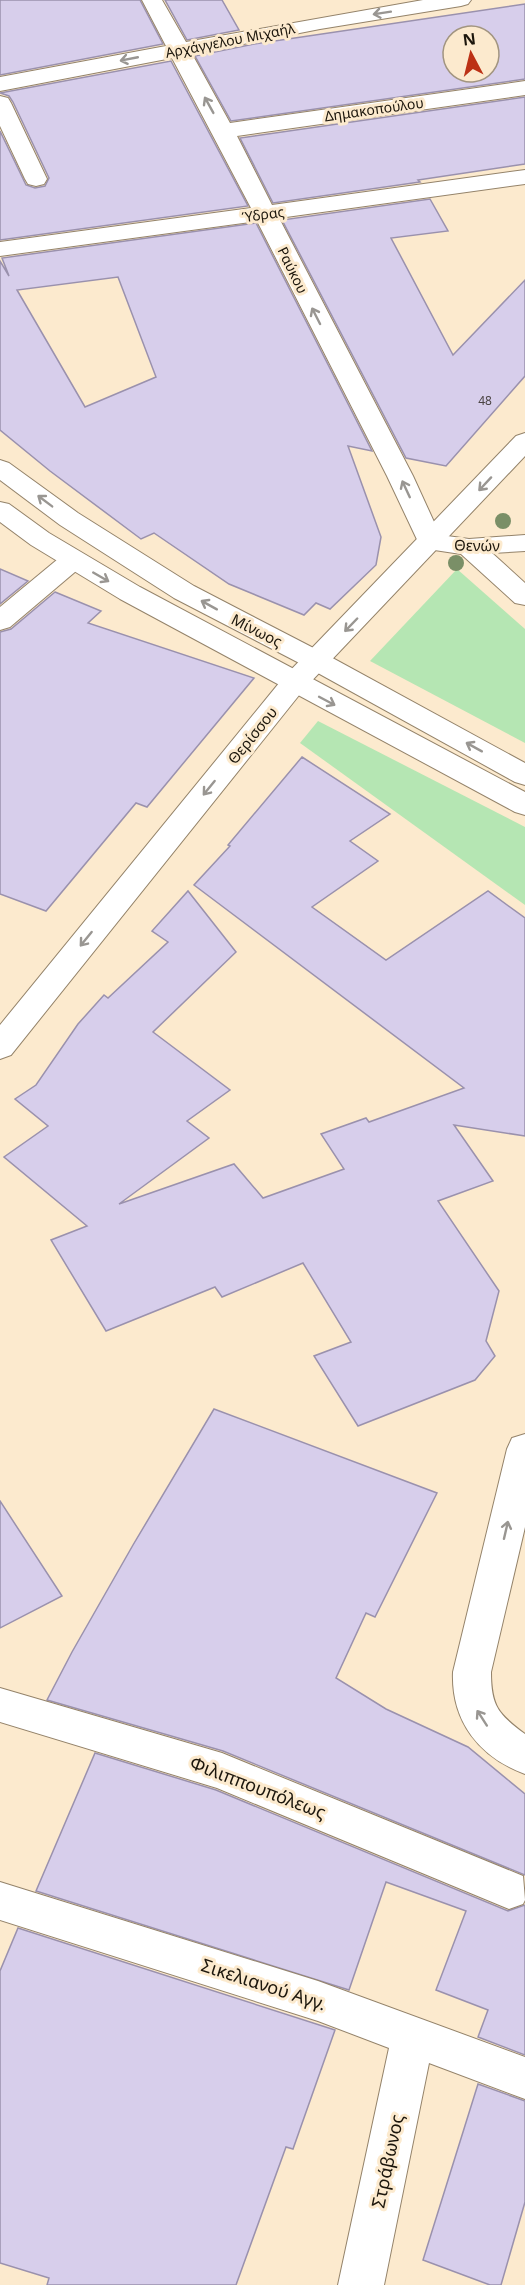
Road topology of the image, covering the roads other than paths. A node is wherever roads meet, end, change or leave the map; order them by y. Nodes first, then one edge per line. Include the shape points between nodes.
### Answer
1 (152, 0) edge
2 (461, 0) edge
3 (178, 50) junction
4 (0, 84) edge
5 (525, 88) edge
6 (0, 103) edge
7 (223, 130) junction
8 (525, 177) edge
9 (36, 179) dead end
10 (266, 214) junction
11 (0, 249) edge
12 (525, 441) edge
13 (0, 468) edge
14 (0, 510) edge
15 (430, 542) junction
16 (525, 543) edge
17 (469, 547) junction
18 (73, 560) junction
19 (525, 597) edge
20 (0, 621) edge
21 (317, 661) junction
22 (294, 683) junction
23 (525, 775) edge
24 (525, 805) edge
25 (0, 1047) edge
26 (525, 1449) edge
27 (0, 1705) edge
28 (525, 1756) edge
29 (509, 1890) dead end
30 (0, 1901) edge
31 (412, 2036) junction
32 (525, 2078) edge
33 (361, 2285) edge

1 - 3 street, Ραύκου
2 -> 3 street, Αρχάγγελου Μιχαήλ
3 -> 4 street, Αρχάγγελου Μιχαήλ
7 -> 3 street, Ραύκου
5 - 7 street, Δημακοπούλου
6 - 9 street
7 - 10 street, Ραύκου
8 - 10 street, Ύδρας
10 - 11 street, Ύδρας
15 -> 10 street, Ραύκου
12 -> 15 street, Θερίσσου
21 -> 13 street, Μίνωος via 141,567
14 - 18 street, Μίνωος
15 - 17 street, Θενών
15 -> 21 street, Θερίσσου
16 - 17 street, Θενών
17 - 19 street
18 - 20 street
18 -> 22 street, Μίνωος
21 - 22 street, Θερίσσου
23 -> 21 street, Μίνωος
22 -> 24 street, Μίνωος
22 -> 25 street, Θερίσσου
28 -> 26 street via 479,1719 470,1691
27 - 29 street, Φιλιππουπόλεως via 222,1771
30 - 31 street, Σικελιανού Αγγ. via 318,2001
31 - 32 street, Σικελιανού Αγγ.
31 - 33 street, Στράβωνος

